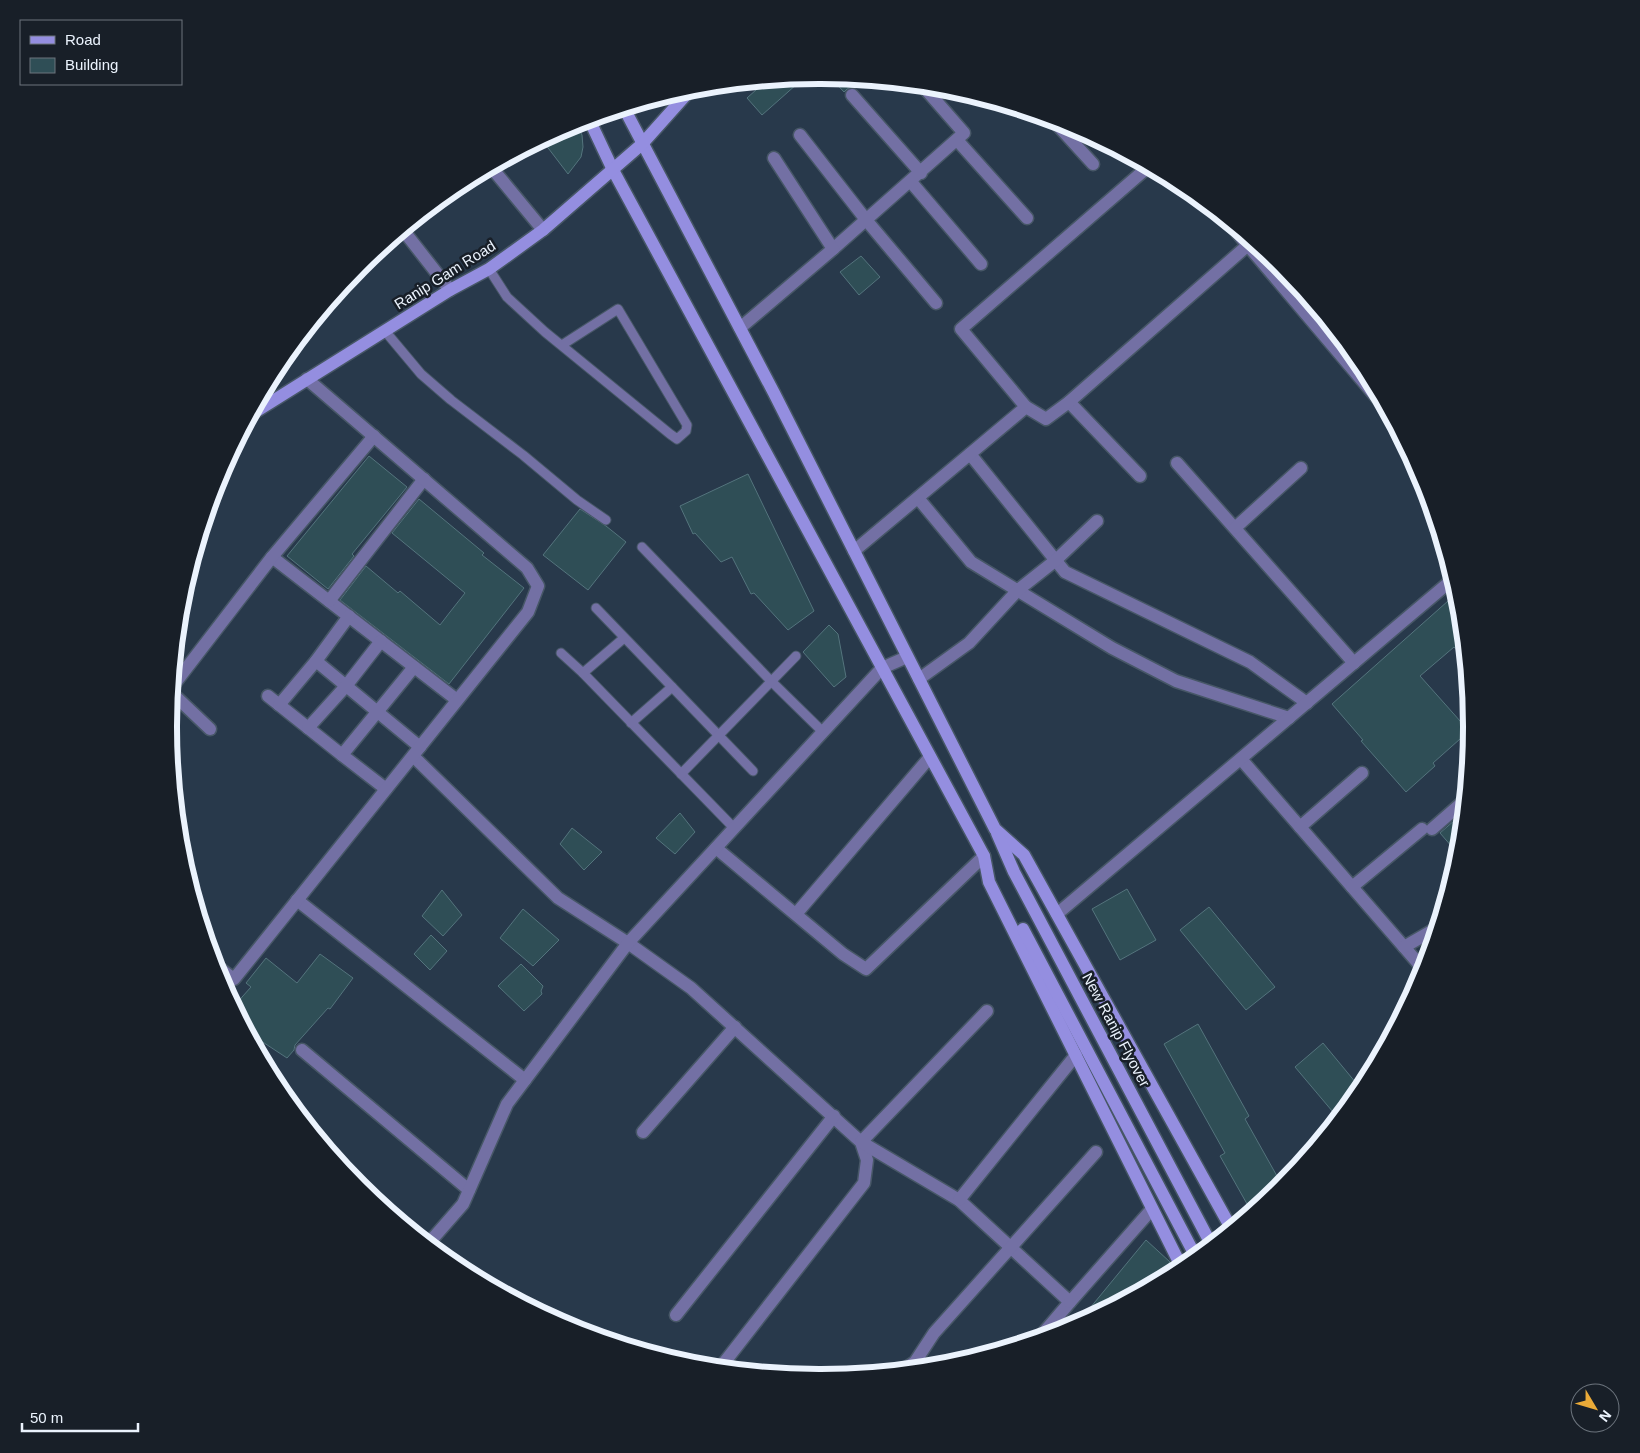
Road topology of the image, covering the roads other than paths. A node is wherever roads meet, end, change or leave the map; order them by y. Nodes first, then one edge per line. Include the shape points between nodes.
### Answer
1 (929, 93) edge
2 (852, 95) dead end
3 (683, 99) edge
4 (627, 114) edge
5 (592, 126) edge
6 (800, 135) dead end
7 (1073, 136) edge
8 (957, 140) junction
9 (642, 144) junction
10 (774, 158) dead end
11 (1093, 164) dead end
12 (613, 170) junction
13 (1143, 171) edge
14 (495, 172) edge
15 (921, 173) junction
16 (911, 182) junction
17 (1027, 218) dead end
18 (867, 221) junction
19 (543, 230) junction
20 (407, 235) edge
21 (1248, 246) edge
22 (833, 249) junction
23 (1257, 255) edge
24 (980, 264) dead end
25 (488, 269) junction
26 (450, 290) junction
27 (936, 303) dead end
28 (1317, 319) edge
29 (740, 328) junction
30 (385, 331) junction
31 (562, 345) junction
32 (307, 379) junction
33 (1069, 402) junction
34 (1026, 407) junction
35 (261, 408) edge
36 (374, 436) junction
37 (970, 454) junction
38 (1178, 463) dead end
39 (1300, 468) dead end
40 (1140, 476) dead end
41 (424, 479) junction
42 (918, 498) junction
43 (606, 520) dead end
44 (1097, 521) dead end
45 (1234, 528) junction
46 (642, 547) dead end
47 (854, 551) junction
48 (272, 557) junction
49 (1056, 560) junction
50 (1446, 585) edge
51 (1018, 590) junction
52 (329, 600) junction
53 (596, 608) dead end
54 (349, 616) junction
55 (624, 638) junction
56 (381, 641) junction
57 (561, 653) dead end
58 (796, 656) dead end
59 (908, 656) junction
60 (316, 661) junction
61 (1354, 663) junction
62 (414, 667) junction
63 (882, 668) junction
64 (583, 673) junction
65 (180, 678) edge
66 (919, 678) junction
67 (771, 681) junction
68 (346, 686) junction
69 (672, 687) junction
70 (268, 696) dead end
71 (178, 699) edge
72 (458, 700) junction
73 (1307, 703) junction
74 (280, 705) junction
75 (378, 713) junction
76 (1289, 718) junction
77 (631, 724) junction
78 (308, 728) junction
79 (210, 729) dead end
80 (823, 732) junction
81 (719, 736) junction
82 (416, 752) junction
83 (342, 755) junction
84 (930, 758) junction
85 (1241, 759) junction
86 (754, 770) dead end
87 (1362, 773) dead end
88 (681, 774) junction
89 (386, 789) junction
90 (1457, 805) edge
91 (1300, 827) junction
92 (734, 828) junction
93 (995, 829) junction
94 (716, 848) junction
95 (984, 856) junction
96 (1352, 887) junction
97 (297, 900) junction
98 (796, 914) junction
99 (1058, 914) junction
100 (1429, 932) edge
101 (628, 943) junction
102 (1404, 946) junction
103 (1418, 963) dead end
104 (227, 974) edge
105 (987, 1011) dead end
106 (735, 1027) junction
107 (302, 1050) dead end
108 (1076, 1056) junction
109 (525, 1080) junction
110 (834, 1116) junction
111 (643, 1132) dead end
112 (861, 1142) junction
113 (1096, 1152) dead end
114 (469, 1190) junction
115 (959, 1200) junction
116 (1152, 1209) junction
117 (1228, 1223) edge
118 (1208, 1238) edge
119 (433, 1239) edge
120 (1010, 1247) junction
121 (1193, 1250) edge
122 (1178, 1260) edge
123 (1070, 1302) junction
124 (676, 1315) dead end
125 (1049, 1327) edge
126 (725, 1362) edge
127 (915, 1362) edge

1 - 8 street via 964,133
2 - 15 street
3 - 9 main road, Ranip Gam Road
4 - 9 main road, New Ranip Flyover
5 - 12 main road
6 - 18 street
7 - 11 street
8 - 15 street
8 - 17 street
9 - 12 main road, Ranip Gam Road
9 - 29 main road, New Ranip Flyover
10 - 22 street
12 - 19 main road, Ranip Gam Road
12 - 63 main road
13 - 34 street via 961,329
14 - 19 street
15 - 16 street
16 - 18 street
16 - 24 street
18 - 22 street
18 - 27 street
19 - 25 main road, Ranip Gam Road
20 - 26 street
21 - 33 street
22 - 29 street
23 - 28 street
25 - 26 main road, Ranip Gam Road
25 - 31 lane via 507,297
26 - 30 main road, Ranip Gam Road
29 - 47 main road, New Ranip Flyover
30 - 32 main road, Ranip Gam Road
30 - 43 lane via 421,374 451,400
31 - 31 lane via 618,309 688,425 686,431 677,439
32 - 35 main road, Ranip Gam Road
32 - 36 street
33 - 34 street via 1046,419
33 - 40 street
34 - 37 street
36 - 41 street
36 - 48 street
37 - 42 street
37 - 49 street
38 - 45 street
39 - 45 street
41 - 52 street
41 - 72 street via 527,568 538,586 528,612
42 - 47 street
42 - 51 street via 971,562
44 - 49 street
45 - 61 street
46 - 67 lane
47 - 59 main road, New Ranip Flyover
48 - 52 street
48 - 65 street
49 - 51 street
49 - 73 street via 1065,572 1250,662
50 - 61 street
51 - 66 street via 969,643
51 - 76 street via 1112,648 1176,681
52 - 54 street
53 - 55 lane
54 - 56 street
54 - 60 street
55 - 64 lane
55 - 69 lane
56 - 62 street
56 - 68 street
57 - 64 lane
58 - 67 lane
59 - 63 street
59 - 66 main road, New Ranip Flyover
60 - 68 street
60 - 74 street
61 - 73 street
62 - 72 street
62 - 75 street
63 - 80 street
63 - 84 main road
64 - 77 lane
66 - 93 main road, New Ranip Flyover
67 - 80 lane
67 - 81 lane
68 - 75 street
68 - 78 street
69 - 77 lane
69 - 81 lane
70 - 74 street
71 - 79 street
72 - 82 street
73 - 76 street
74 - 78 street
75 - 82 street
75 - 83 street
76 - 85 street
77 - 88 lane
78 - 83 street
80 - 92 street
81 - 86 lane
81 - 88 lane
82 - 89 street
82 - 101 street via 558,898
83 - 89 street
84 - 95 main road
84 - 98 street
85 - 91 street
85 - 99 street
87 - 91 street
88 - 92 lane
89 - 97 street
90 - 96 street
91 - 96 street
92 - 94 street
93 - 99 main road via 1024,854
93 - 118 main road, New Ranip Flyover via 1014,872
94 - 98 street
94 - 101 street
95 - 98 street via 866,969
95 - 108 main road via 989,882
95 - 121 main road
96 - 102 street
97 - 104 street via 234,979
97 - 109 street
99 - 117 main road
100 - 102 street
101 - 106 street via 691,988
101 - 109 street
102 - 103 street
105 - 112 street
106 - 110 street
106 - 111 street
107 - 114 street
108 - 115 street
108 - 116 main road
109 - 114 street via 507,1104
110 - 112 street
110 - 124 street
112 - 115 street
112 - 126 street via 867,1160 864,1183
113 - 120 street
114 - 119 street via 462,1204
115 - 120 street
116 - 122 main road
116 - 123 street
120 - 123 street
120 - 127 street via 934,1333
123 - 125 street

